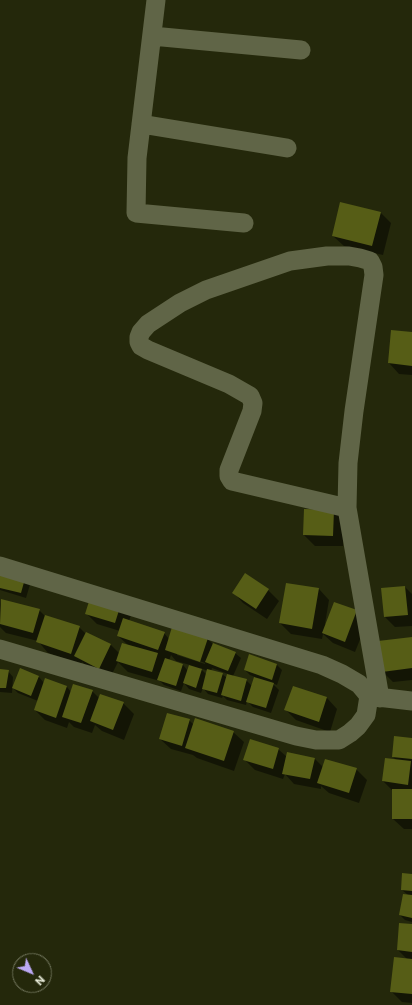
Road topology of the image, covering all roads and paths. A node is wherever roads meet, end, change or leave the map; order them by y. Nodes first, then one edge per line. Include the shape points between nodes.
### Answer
1 (156, 0) edge
2 (152, 36) junction
3 (301, 50) dead end
4 (141, 124) junction
5 (287, 148) dead end
6 (244, 223) dead end
7 (347, 508) junction
8 (0, 566) edge
9 (0, 649) edge
10 (374, 697) junction
11 (412, 701) edge

1 - 2 street
2 - 3 street
2 - 4 street
4 - 5 street
4 - 6 street via 137,158 136,213
7 - 7 street via 232,481 229,470 252,411 253,403 250,396 229,384 141,346 139,337 148,324 206,290 290,261 335,256 370,261 374,275 354,411 348,463
7 - 10 street
8 - 10 street via 322,665 359,684
9 - 10 street via 316,740 339,740 350,733 366,714
10 - 11 street

